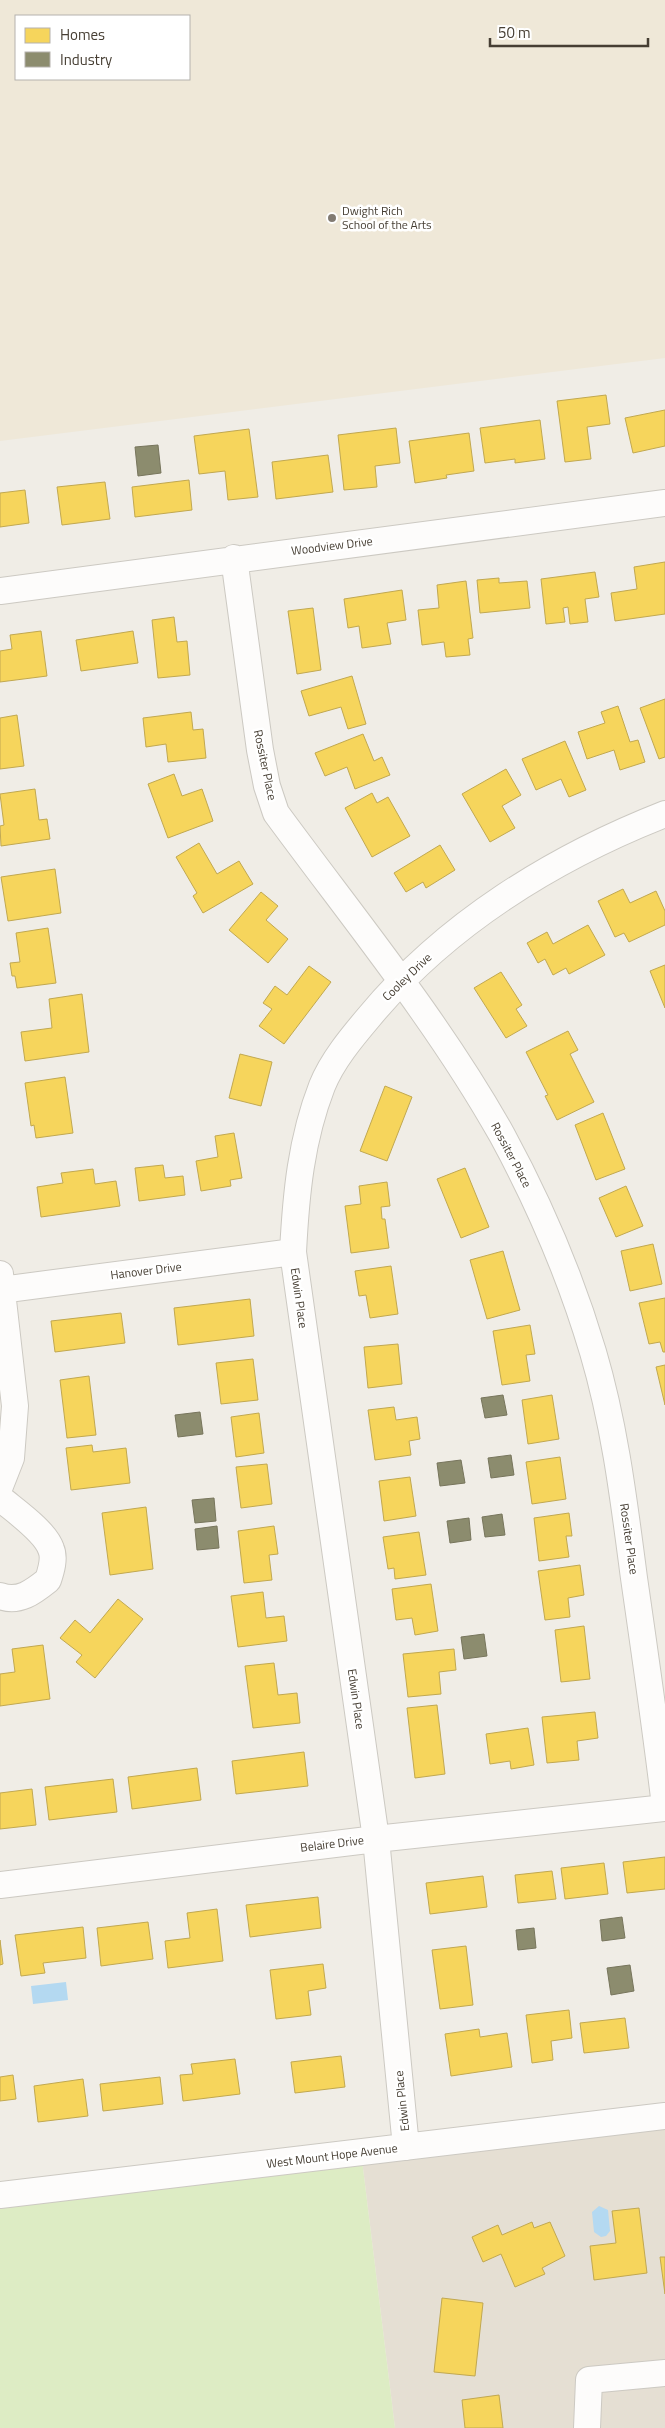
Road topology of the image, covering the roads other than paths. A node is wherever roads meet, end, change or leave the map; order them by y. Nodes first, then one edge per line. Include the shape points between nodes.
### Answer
1 (665, 503) edge
2 (234, 558) junction
3 (0, 591) edge
4 (665, 814) edge
5 (401, 981) junction
6 (293, 1252) junction
7 (1, 1285) edge
8 (0, 1486) edge
9 (0, 1498) edge
10 (0, 1596) edge
11 (665, 1807) edge
12 (376, 1839) junction
13 (0, 1885) edge
14 (665, 2116) edge
15 (406, 2147) junction
16 (0, 2195) edge
17 (665, 2373) edge
18 (587, 2428) edge

1 - 2 street, Woodview Drive
2 - 3 street, Woodview Drive
2 - 5 street, Rossiter Place via 260,750 276,813
4 - 5 street, Cooley Drive via 577,853 524,883 441,945
5 - 6 street, Cooley Drive via 349,1040 323,1084 303,1145 296,1190
5 - 11 street, Rossiter Place via 466,1074 503,1136 537,1204 593,1351 608,1407 622,1485
6 - 7 street, Hanover Drive
6 - 12 street, Edwin Place
7 - 8 street via 15,1406 10,1458
9 - 10 street via 42,1535 51,1549 52,1559 48,1580 32,1593 16,1599
11 - 12 street, Belaire Drive
12 - 13 street, Belaire Drive
12 - 15 street, Edwin Place
14 - 15 street, West Mount Hope Avenue
15 - 16 street, West Mount Hope Avenue
17 - 18 street via 589,2380

